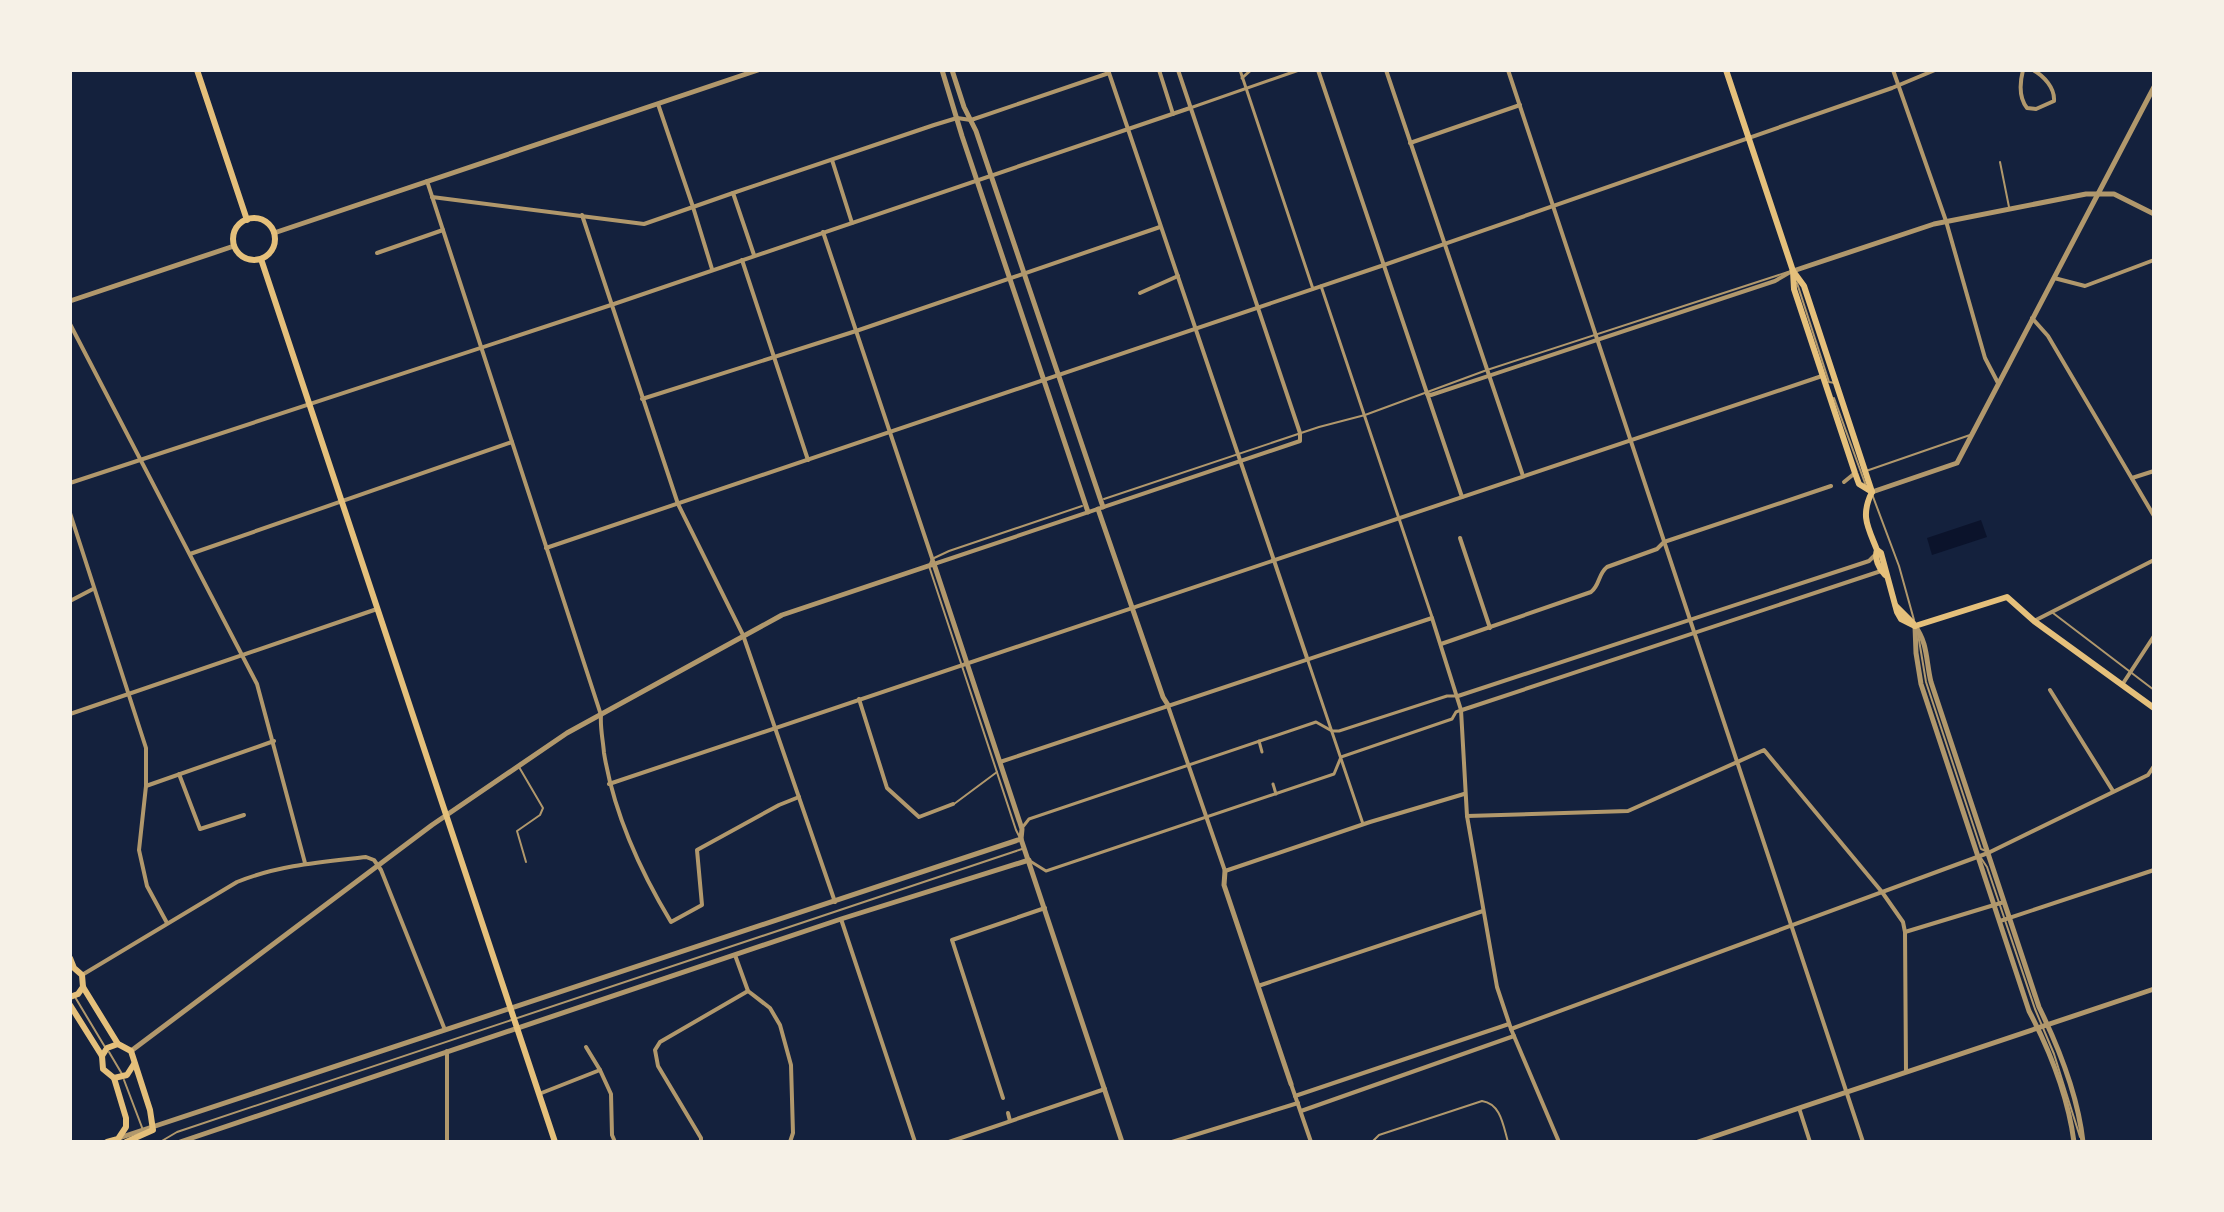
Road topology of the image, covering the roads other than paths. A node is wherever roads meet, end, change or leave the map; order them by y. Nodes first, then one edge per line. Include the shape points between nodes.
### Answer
1 (197, 70) edge
2 (758, 70) edge
3 (942, 70) edge
4 (952, 70) edge
5 (1159, 70) edge
6 (1178, 70) edge
7 (1240, 70) edge
8 (1251, 70) edge
9 (1299, 70) edge
10 (1318, 70) edge
11 (1386, 70) edge
12 (1508, 70) edge
13 (1726, 70) edge
14 (1893, 70) edge
15 (1935, 70) edge
16 (2023, 70) edge
17 (2033, 70) edge
18 (1108, 71) edge
19 (1242, 78) junction
20 (1898, 86) junction
21 (2154, 87) edge
22 (1245, 89) junction
23 (658, 104) junction
24 (1520, 105) junction
25 (1193, 106) junction
26 (1173, 114) junction
27 (957, 118) junction
28 (971, 120) junction
29 (1128, 130) junction
30 (1748, 138) junction
31 (1410, 143) junction
32 (832, 160) junction
33 (2000, 162) dead end
34 (991, 176) junction
35 (427, 181) junction
36 (977, 181) junction
37 (2098, 192) junction
38 (733, 193) junction
39 (432, 197) junction
40 (1553, 206) junction
41 (693, 207) junction
42 (2010, 208) junction
43 (2154, 214) edge
44 (582, 215) junction
45 (247, 220) junction
46 (1946, 221) junction
47 (852, 223) junction
48 (1161, 227) junction
49 (443, 230) junction
50 (823, 232) junction
51 (274, 233) junction
52 (1445, 244) junction
53 (234, 246) junction
54 (377, 253) dead end
55 (754, 255) junction
56 (261, 259) junction
57 (742, 260) junction
58 (2154, 260) edge
59 (1384, 265) junction
60 (713, 270) junction
61 (1793, 271) junction
62 (1024, 274) junction
63 (1178, 276) junction
64 (2053, 278) junction
65 (1010, 279) junction
66 (1321, 286) junction
67 (1313, 289) junction
68 (1140, 293) dead end
69 (70, 301) edge
70 (611, 305) junction
71 (1258, 308) junction
72 (2032, 318) junction
73 (70, 324) edge
74 (1196, 329) junction
75 (856, 331) junction
76 (1595, 334) junction
77 (1597, 340) junction
78 (481, 346) junction
79 (774, 358) junction
80 (1487, 370) junction
81 (1059, 375) junction
82 (1822, 376) junction
83 (1490, 377) junction
84 (1044, 380) junction
85 (1998, 383) junction
86 (1427, 394) junction
87 (642, 399) junction
88 (309, 404) junction
89 (1365, 415) junction
90 (890, 432) junction
91 (1300, 433) junction
92 (1971, 435) junction
93 (1630, 440) junction
94 (512, 442) junction
95 (1238, 454) junction
96 (141, 459) junction
97 (808, 460) junction
98 (1240, 461) junction
99 (2154, 471) edge
100 (1860, 472) junction
101 (1523, 476) junction
102 (2132, 478) junction
103 (1844, 482) dead end
104 (70, 483) edge
105 (1831, 486) dead end
106 (1872, 492) junction
107 (1462, 497) junction
108 (1101, 500) junction
109 (341, 501) junction
110 (678, 504) junction
111 (1086, 505) junction
112 (1101, 508) junction
113 (1088, 512) junction
114 (70, 513) edge
115 (2154, 516) edge
116 (1399, 519) junction
117 (1460, 538) dead end
118 (1664, 542) junction
119 (546, 548) junction
120 (1876, 553) junction
121 (190, 554) junction
122 (2154, 560) edge
123 (1274, 561) junction
124 (932, 563) junction
125 (1883, 573) junction
126 (93, 589) junction
127 (70, 601) edge
128 (1131, 608) junction
129 (377, 609) junction
130 (2051, 612) junction
131 (1432, 618) junction
132 (1689, 619) junction
133 (2034, 621) junction
134 (1915, 626) junction
135 (1490, 628) junction
136 (1694, 634) junction
137 (743, 635) junction
138 (2154, 636) edge
139 (1441, 645) junction
140 (242, 655) junction
141 (1307, 658) junction
142 (965, 664) junction
143 (2130, 672) junction
144 (2122, 685) junction
145 (2050, 690) dead end
146 (2154, 690) edge
147 (129, 694) junction
148 (1458, 696) junction
149 (859, 699) junction
150 (1168, 705) junction
151 (2154, 708) edge
152 (1461, 710) junction
153 (70, 714) edge
154 (601, 715) junction
155 (775, 727) junction
156 (1332, 731) junction
157 (274, 741) junction
158 (1259, 741) junction
159 (1262, 752) dead end
160 (1341, 757) junction
161 (1736, 760) junction
162 (1000, 762) junction
163 (1190, 764) junction
164 (518, 766) junction
165 (2154, 766) edge
166 (1000, 771) junction
167 (179, 774) junction
168 (609, 784) junction
169 (1273, 784) dead end
170 (146, 786) junction
171 (2113, 791) junction
172 (1276, 794) junction
173 (1464, 794) junction
174 (799, 797) junction
175 (953, 804) joint
176 (244, 815) dead end
177 (446, 815) junction
178 (1467, 816) junction
179 (1207, 818) junction
180 (1363, 824) junction
181 (1022, 829) junction
182 (1021, 839) junction
183 (1024, 849) junction
184 (1988, 853) junction
185 (1979, 856) junction
186 (1029, 860) junction
187 (526, 862) dead end
188 (305, 863) junction
189 (378, 865) junction
190 (2154, 870) edge
191 (1225, 871) junction
192 (1882, 892) junction
193 (835, 902) junction
194 (2000, 904) junction
195 (1045, 908) junction
196 (1483, 911) junction
197 (841, 919) junction
198 (2005, 919) junction
199 (167, 923) junction
200 (1791, 925) junction
201 (1905, 932) junction
202 (735, 955) junction
203 (70, 958) edge
204 (72, 968) edge
205 (82, 975) junction
206 (70, 985) edge
207 (1258, 986) junction
208 (83, 987) junction
209 (2154, 989) edge
210 (748, 991) junction
211 (72, 996) edge
212 (70, 1005) edge
213 (511, 1007) junction
214 (514, 1017) junction
215 (2043, 1026) junction
216 (1510, 1027) junction
217 (517, 1028) junction
218 (446, 1030) junction
219 (1514, 1036) junction
220 (118, 1044) junction
221 (586, 1047) dead end
222 (107, 1048) junction
223 (131, 1051) junction
224 (447, 1051) junction
225 (102, 1056) junction
226 (134, 1064) junction
227 (600, 1070) junction
228 (1906, 1072) junction
229 (123, 1077) junction
230 (114, 1078) junction
231 (1291, 1084) joint
232 (1105, 1089) junction
233 (1846, 1092) junction
234 (539, 1094) junction
235 (1295, 1096) junction
236 (1003, 1098) dead end
237 (1298, 1103) junction
238 (1799, 1108) junction
239 (1301, 1111) junction
240 (1008, 1113) dead end
241 (1010, 1121) junction
242 (154, 1126) junction
243 (145, 1136) edge
244 (118, 1139) junction
245 (107, 1142) edge
246 (126, 1142) edge
247 (160, 1142) edge
248 (180, 1142) edge
249 (447, 1142) edge
250 (555, 1142) edge
251 (615, 1142) edge
252 (701, 1142) edge
253 (790, 1142) edge
254 (915, 1142) edge
255 (949, 1142) edge
256 (1122, 1142) edge
257 (1172, 1142) edge
258 (1311, 1142) edge
259 (1372, 1142) edge
260 (1508, 1142) edge
261 (1559, 1142) edge
262 (1698, 1142) edge
263 (1810, 1142) edge
264 (1863, 1142) edge
265 (2074, 1142) edge
266 (2082, 1142) edge

1 - 45 main road
2 - 23 street
3 - 27 street
4 - 28 street
5 - 26 street
6 - 25 street
7 - 19 street
8 - 19 street
9 - 22 street
10 - 59 street
11 - 31 street
12 - 24 street
13 - 30 main road
14 - 20 street
15 - 20 street
16 - 17 street via 2023,103 2036,109 2054,101 2055,94
18 - 28 street
18 - 29 street
19 - 22 street
20 - 30 street
20 - 46 street
21 - 37 street
22 - 25 street
22 - 67 street
23 - 35 street
23 - 41 street
24 - 31 street
24 - 40 street
25 - 26 street
25 - 71 street
26 - 29 street
27 - 28 street
27 - 32 street
27 - 36 street
28 - 34 street
29 - 34 street
29 - 48 street
30 - 40 street
30 - 61 main road
31 - 52 street
32 - 38 street
32 - 47 street
33 - 42 lane
34 - 36 street
34 - 62 street
35 - 39 street
35 - 51 street
36 - 47 street
36 - 65 street
37 - 42 street
37 - 43 street
37 - 64 street
38 - 41 street
38 - 55 street
39 - 44 street
39 - 49 street
40 - 52 street
40 - 76 street
41 - 44 street via 644,224
41 - 60 street
42 - 46 street
44 - 70 street
45 - 51 main road via 263,221
45 - 53 main road via 234,233
46 - 61 street
46 - 85 street via 1985,358
47 - 50 street
48 - 62 street
48 - 63 street
49 - 54 street
49 - 78 street
50 - 55 street
50 - 75 street
51 - 56 main road via 274,246
52 - 59 street
52 - 80 street
53 - 56 main road via 242,256
53 - 69 street
55 - 57 street
56 - 88 main road
57 - 60 street
57 - 79 street
58 - 64 street via 2085,286
59 - 66 street
59 - 86 street
60 - 70 street
61 - 76 lane
61 - 77 street
61 - 82 main road
61 - 100 main road via 1804,286
62 - 65 street
62 - 81 street
63 - 68 street
63 - 74 street
64 - 72 street
65 - 75 street
65 - 84 street
66 - 67 street
66 - 89 street
67 - 71 street
70 - 78 street
70 - 87 street
71 - 74 street
71 - 91 street
72 - 85 street
72 - 102 street via 2048,336
73 - 96 street
74 - 81 street
74 - 95 street
75 - 79 street
75 - 90 street
76 - 77 street
76 - 80 lane
77 - 83 street
77 - 93 street
78 - 88 street
78 - 94 street
79 - 87 street
79 - 97 street
80 - 83 street
80 - 86 lane
81 - 84 street
81 - 108 street
82 - 93 street
82 - 100 main road
83 - 86 street
83 - 101 street
84 - 90 street
84 - 111 street
85 - 92 street
86 - 89 lane
86 - 107 street
87 - 110 street
88 - 96 street
88 - 109 main road
89 - 91 lane
89 - 116 street
90 - 97 street
90 - 124 street
91 - 95 lane
91 - 98 street via 1300,441
92 - 100 lane
92 - 106 street via 1957,463
93 - 101 street
93 - 118 street
94 - 109 street
94 - 119 street
95 - 98 street
95 - 108 lane
96 - 104 street
96 - 121 street
97 - 110 street
98 - 112 street
98 - 123 street
99 - 102 street
100 - 103 street
100 - 106 main road via 1859,484
101 - 107 street
102 - 115 street
105 - 118 street
106 - 120 main road via 1864,508
106 - 134 lane
107 - 116 street
108 - 112 street
109 - 121 street
109 - 129 main road
110 - 119 street
110 - 137 street
111 - 113 street
111 - 124 lane via 940,555
112 - 113 street
112 - 128 street
113 - 124 street
114 - 126 street
116 - 123 street
116 - 131 street
117 - 135 street
118 - 132 street
118 - 135 street via 1607,567 1591,592
119 - 154 street
120 - 125 main road
120 - 132 street via 1869,561
121 - 140 street
122 - 130 street
123 - 128 street
123 - 141 street
124 - 137 street via 782,615
124 - 142 street
125 - 134 main road via 1901,619
125 - 136 street
126 - 127 street
126 - 147 street
128 - 142 street
128 - 150 street
129 - 140 street
129 - 177 main road
130 - 133 street
130 - 143 lane
131 - 139 street
131 - 141 street
132 - 136 street
132 - 148 street
133 - 134 main road via 2007,597
133 - 144 main road
134 - 184 street via 1925,639 1931,682
134 - 185 street via 1921,684
135 - 139 street
136 - 152 street
136 - 161 street
137 - 154 street
137 - 155 street
138 - 143 street
139 - 148 street
140 - 147 street
140 - 157 street
141 - 150 street
141 - 156 street
142 - 149 street
142 - 162 street
142 - 166 lane
143 - 144 street
143 - 146 lane
144 - 151 main road
145 - 171 street
147 - 153 street
147 - 170 street via 146,748
148 - 152 street
148 - 156 street
149 - 155 street
149 - 175 street via 887,788 919,817
150 - 162 street
150 - 163 street
152 - 160 street via 1452,719
152 - 173 street
154 - 164 street
154 - 168 street
155 - 168 street
155 - 174 street
156 - 158 street via 1316,722
156 - 160 street
157 - 167 street
157 - 188 street
158 - 159 street
158 - 163 street
160 - 172 street via 1334,774
160 - 180 street
161 - 178 street via 1628,811
161 - 192 street via 1764,750
161 - 200 street
162 - 166 street
163 - 179 street
163 - 181 street via 1029,819
164 - 177 street
164 - 187 lane via 543,808 517,831
165 - 171 street via 2148,775
166 - 175 lane
166 - 181 street
166 - 182 lane
167 - 170 street
167 - 176 street via 200,829
168 - 174 street via 628,842 671,922 702,905 697,850
169 - 172 street
170 - 199 street via 139,850 147,886
171 - 184 street
172 - 179 street
173 - 178 street
173 - 180 street
174 - 193 street
177 - 189 street
177 - 213 main road
178 - 196 street
179 - 186 street via 1046,871
179 - 191 street
180 - 191 street
181 - 182 street
182 - 183 street
182 - 193 street
183 - 186 street
183 - 214 lane
184 - 185 street
184 - 194 street
185 - 192 street
185 - 194 street
186 - 195 street
186 - 197 street
188 - 189 street via 366,857
188 - 199 street via 237,882
189 - 218 street
189 - 223 street
190 - 198 street
191 - 207 street via 1224,885
192 - 200 street
192 - 201 street
193 - 213 street
194 - 198 street
194 - 201 street
195 - 232 street
195 - 236 street via 952,940
196 - 207 street
196 - 216 street
197 - 202 street
197 - 254 street
198 - 215 street
198 - 215 street via 2029,1011
199 - 205 street
200 - 216 street
200 - 233 street
201 - 228 street
202 - 210 street
202 - 217 street
203 - 204 main road
204 - 205 main road
205 - 208 main road
206 - 211 lane
207 - 231 street
208 - 211 main road
208 - 220 main road
209 - 215 street
210 - 252 street via 660,1042 655,1050 658,1066
210 - 253 street via 770,1008 780,1025 792,1079
211 - 222 lane
212 - 225 main road
213 - 214 main road
213 - 218 street
214 - 217 main road
214 - 247 lane via 181,1130
215 - 228 street
215 - 265 street
215 - 266 street via 2080,1118
216 - 219 street
216 - 235 street
217 - 224 street
217 - 234 main road
218 - 242 street
219 - 239 street
219 - 261 street
220 - 222 main road
220 - 223 main road
221 - 227 street
222 - 225 main road
222 - 229 lane
223 - 226 main road
224 - 248 street
224 - 249 street
225 - 230 main road via 103,1069
226 - 229 main road
226 - 242 main road
227 - 234 street
227 - 251 street via 611,1094
228 - 233 street
229 - 230 main road
229 - 243 lane
230 - 244 main road via 126,1118
231 - 235 street
232 - 241 street
232 - 256 street
233 - 238 street
233 - 264 street
234 - 250 main road
235 - 237 street
237 - 239 street
237 - 257 street
238 - 262 street
238 - 263 street
239 - 258 street
240 - 241 street
241 - 255 street
242 - 243 main road
243 - 244 street
243 - 246 main road
244 - 245 main road
259 - 260 lane via 1379,1135 1482,1101 1496,1106

